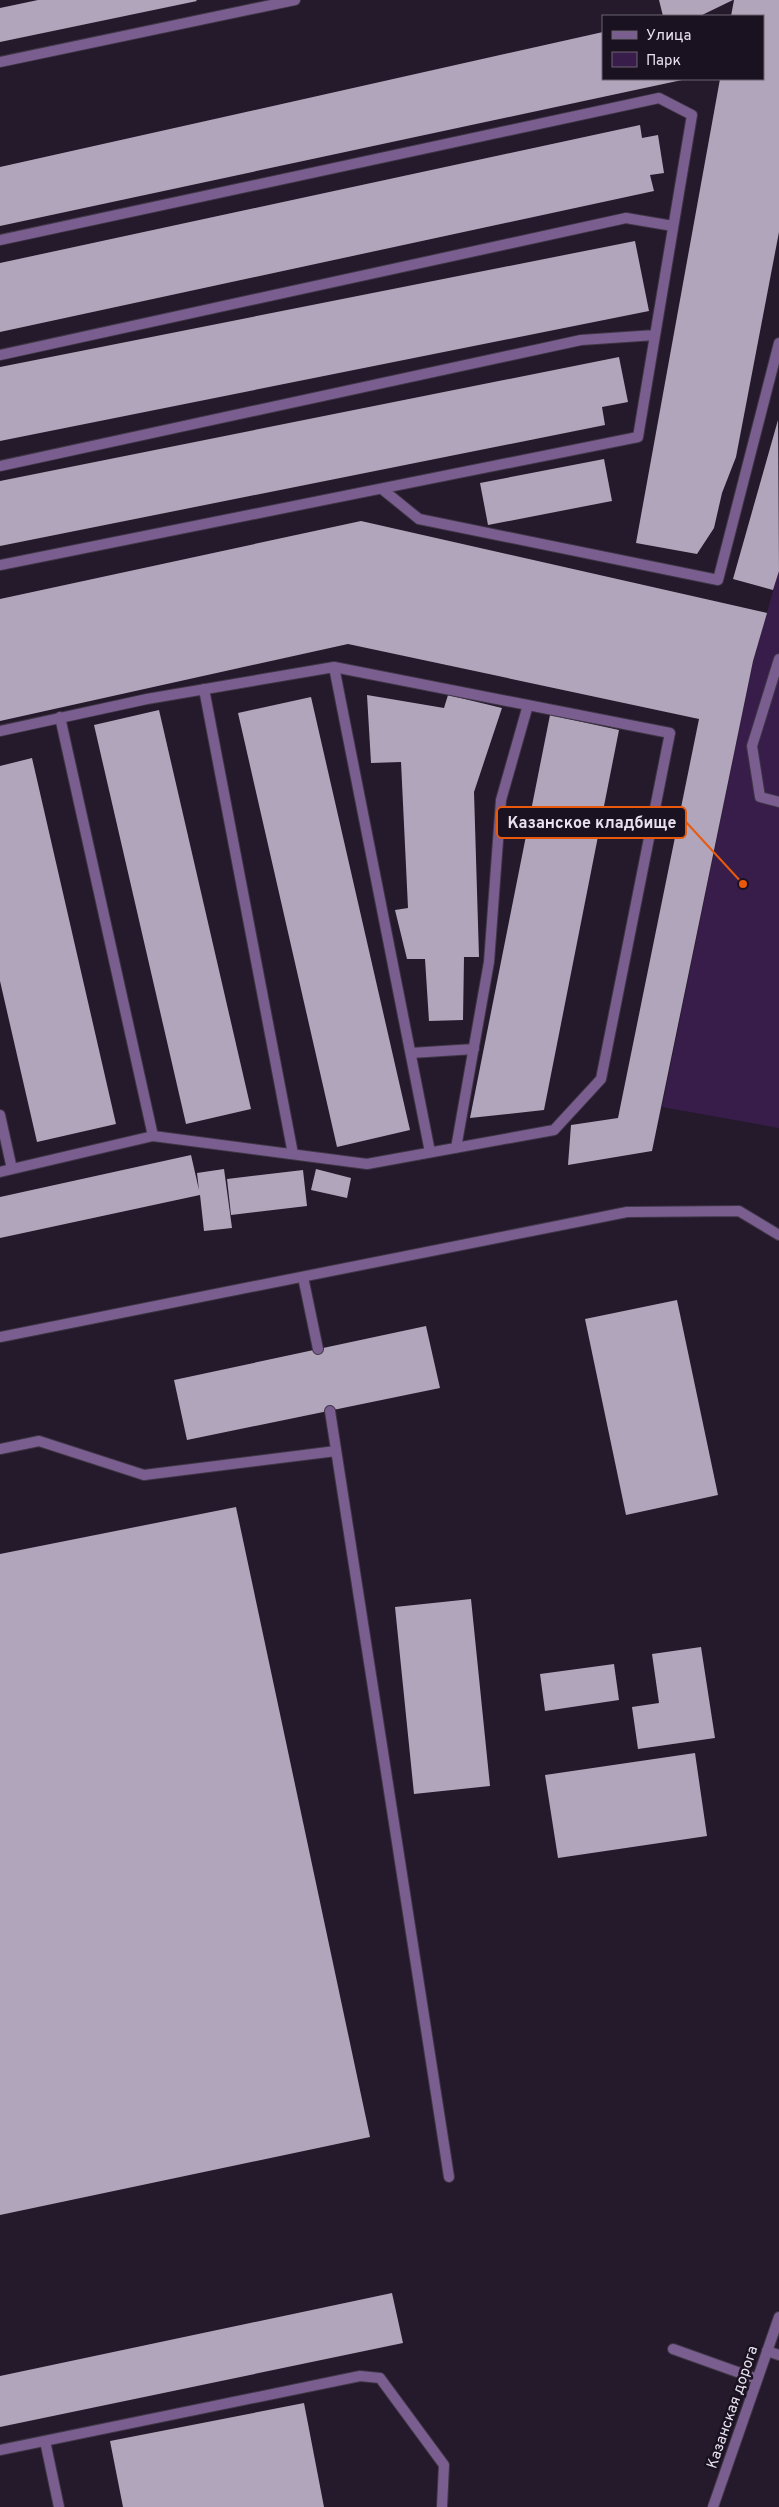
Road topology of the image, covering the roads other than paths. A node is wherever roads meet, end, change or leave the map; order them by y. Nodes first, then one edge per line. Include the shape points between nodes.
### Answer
1 (295, 0) edge
2 (0, 62) edge
3 (673, 226) junction
4 (0, 240) edge
5 (655, 336) junction
6 (779, 343) edge
7 (0, 355) edge
8 (0, 466) edge
9 (382, 489) junction
10 (0, 565) edge
11 (779, 659) edge
12 (334, 667) junction
13 (204, 689) junction
14 (528, 704) junction
15 (60, 718) junction
16 (0, 731) edge
17 (779, 802) edge
18 (474, 1049) junction
19 (411, 1052) junction
20 (0, 1114) edge
21 (153, 1136) junction
22 (456, 1148) junction
23 (430, 1152) junction
24 (293, 1154) junction
25 (12, 1169) junction
26 (0, 1172) edge
27 (779, 1235) edge
28 (303, 1277) junction
29 (0, 1337) edge
30 (318, 1349) dead end
31 (330, 1411) dead end
32 (0, 1449) edge
33 (336, 1451) junction
34 (449, 2176) dead end
35 (779, 2317) edge
36 (673, 2349) dead end
37 (767, 2351) junction
38 (779, 2355) edge
39 (757, 2379) junction
40 (45, 2441) junction
41 (0, 2450) edge
42 (58, 2507) edge
43 (442, 2507) edge
44 (713, 2507) edge

1 - 2 street
3 - 4 street via 692,115 660,98
3 - 5 street
3 - 7 street via 626,218
5 - 8 street via 582,340
5 - 9 street via 638,437
6 - 9 street via 718,580 419,520
9 - 10 street
11 - 17 street via 752,746 760,797
12 - 13 street
12 - 14 street
12 - 19 street
13 - 15 street
13 - 24 street
14 - 18 street via 501,800 489,962
14 - 22 street via 670,733 601,1079 554,1130
15 - 16 street
15 - 21 street
18 - 19 street
18 - 22 street
19 - 23 street
20 - 25 street
21 - 24 street
21 - 25 street
22 - 23 street
23 - 24 street via 368,1164
25 - 26 street
27 - 28 street via 739,1211 627,1212
28 - 29 street
28 - 30 street
31 - 33 street
32 - 33 street via 39,1441 144,1475
33 - 34 street
35 - 37 street, Казанская дорога
36 - 39 street
37 - 38 street
37 - 39 street, Казанская дорога
39 - 44 street, Казанская дорога
40 - 41 street
40 - 42 street
40 - 43 street via 360,2376 380,2378 444,2465

